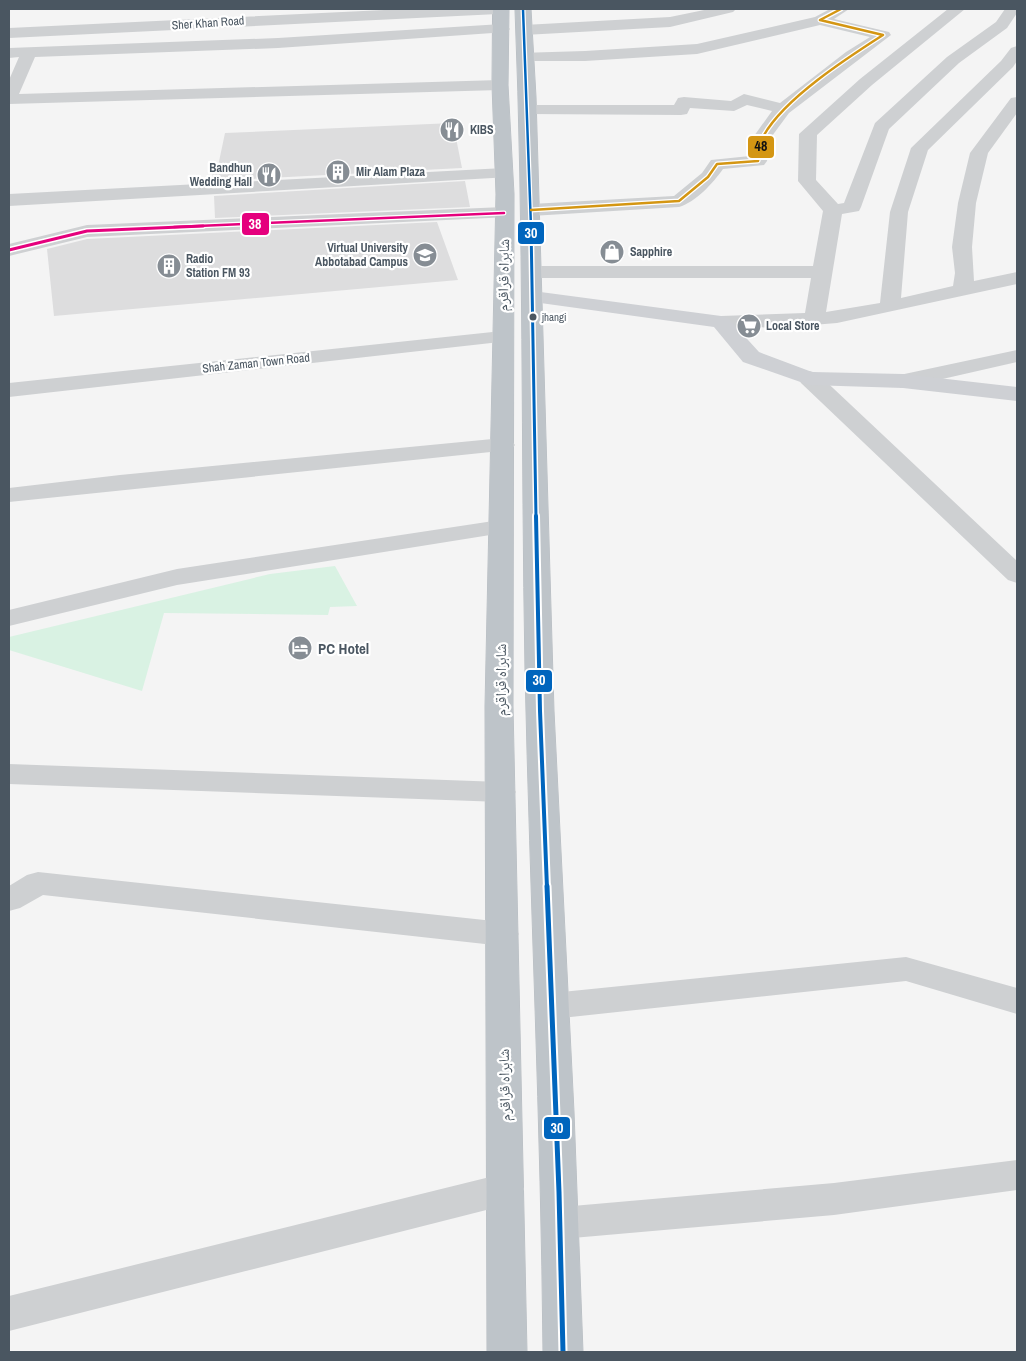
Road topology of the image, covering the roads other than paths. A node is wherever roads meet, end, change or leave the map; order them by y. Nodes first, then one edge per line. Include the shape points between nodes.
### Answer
1 (728, 9) edge
2 (841, 9) edge
3 (957, 9) edge
4 (1012, 9) edge
5 (820, 20) junction
6 (512, 24) edge
7 (9, 33) edge
8 (1017, 51) edge
9 (29, 52) junction
10 (9, 53) edge
11 (500, 86) junction
12 (9, 99) edge
13 (1017, 102) edge
14 (528, 109) junction
15 (783, 109) junction
16 (515, 197) junction
17 (9, 200) edge
18 (833, 210) junction
19 (9, 250) edge
20 (822, 272) junction
21 (1017, 278) edge
22 (533, 284) junction
23 (963, 288) junction
24 (890, 306) junction
25 (814, 319) junction
26 (721, 322) junction
27 (502, 337) junction
28 (1017, 356) edge
29 (810, 378) junction
30 (903, 381) junction
31 (9, 390) edge
32 (1017, 394) edge
33 (503, 445) junction
34 (9, 495) edge
35 (500, 526) junction
36 (1017, 575) edge
37 (9, 618) edge
38 (9, 774) edge
39 (501, 792) junction
40 (9, 900) edge
41 (503, 934) junction
42 (1017, 1001) edge
43 (552, 1006) junction
44 (1017, 1175) edge
45 (506, 1189) junction
46 (561, 1223) junction
47 (9, 1314) edge
48 (507, 1352) edge
49 (563, 1352) edge

1 - 6 street via 670,22
2 - 5 street
3 - 18 street via 866,82 808,134 807,181
4 - 18 street via 1002,25 953,60 880,127 852,207
5 - 6 street via 697,49 585,56
5 - 15 street via 883,35
6 - 7 street, Sher Khan Road via 274,18
6 - 9 street via 278,43
6 - 11 highway, شاہراہ قراقرم
6 - 14 highway, شاہراہ قراقرم
8 - 24 street via 920,148 899,212
9 - 10 street
9 - 12 street
11 - 12 street
11 - 16 highway, شاہراہ قراقرم
13 - 23 street via 979,153 965,221
14 - 15 street via 681,110 684,102 734,106 744,99
14 - 16 highway, شاہراہ قراقرم
15 - 16 street via 763,136 758,161 717,164 708,177 679,201
16 - 17 street
16 - 19 street via 88,231
16 - 22 highway, شاہراہ قراقرم
16 - 27 highway, شاہراہ قراقرم
18 - 20 street
20 - 22 street
20 - 25 street
21 - 23 street
22 - 26 street
22 - 43 highway, شاہراہ قراقرم via 540,709
23 - 24 street
24 - 25 street
25 - 26 street
26 - 29 street via 751,356
27 - 31 street, Shah Zaman Town Road
27 - 33 highway, شاہراہ قراقرم
28 - 30 street
29 - 30 street
29 - 36 street
30 - 32 street
33 - 34 street
33 - 35 highway, شاہراہ قراقرم
35 - 37 street via 177,577
35 - 39 highway, شاہراہ قراقرم
38 - 39 street
39 - 41 highway, شاہراہ قراقرم
40 - 41 street via 38,883
41 - 45 highway, شاہراہ قراقرم
42 - 43 street via 906,969
43 - 46 highway, شاہراہ قراقرم
44 - 46 street via 834,1199
45 - 47 street
45 - 48 highway, شاہراہ قراقرم
46 - 49 highway, شاہراہ قراقرم

